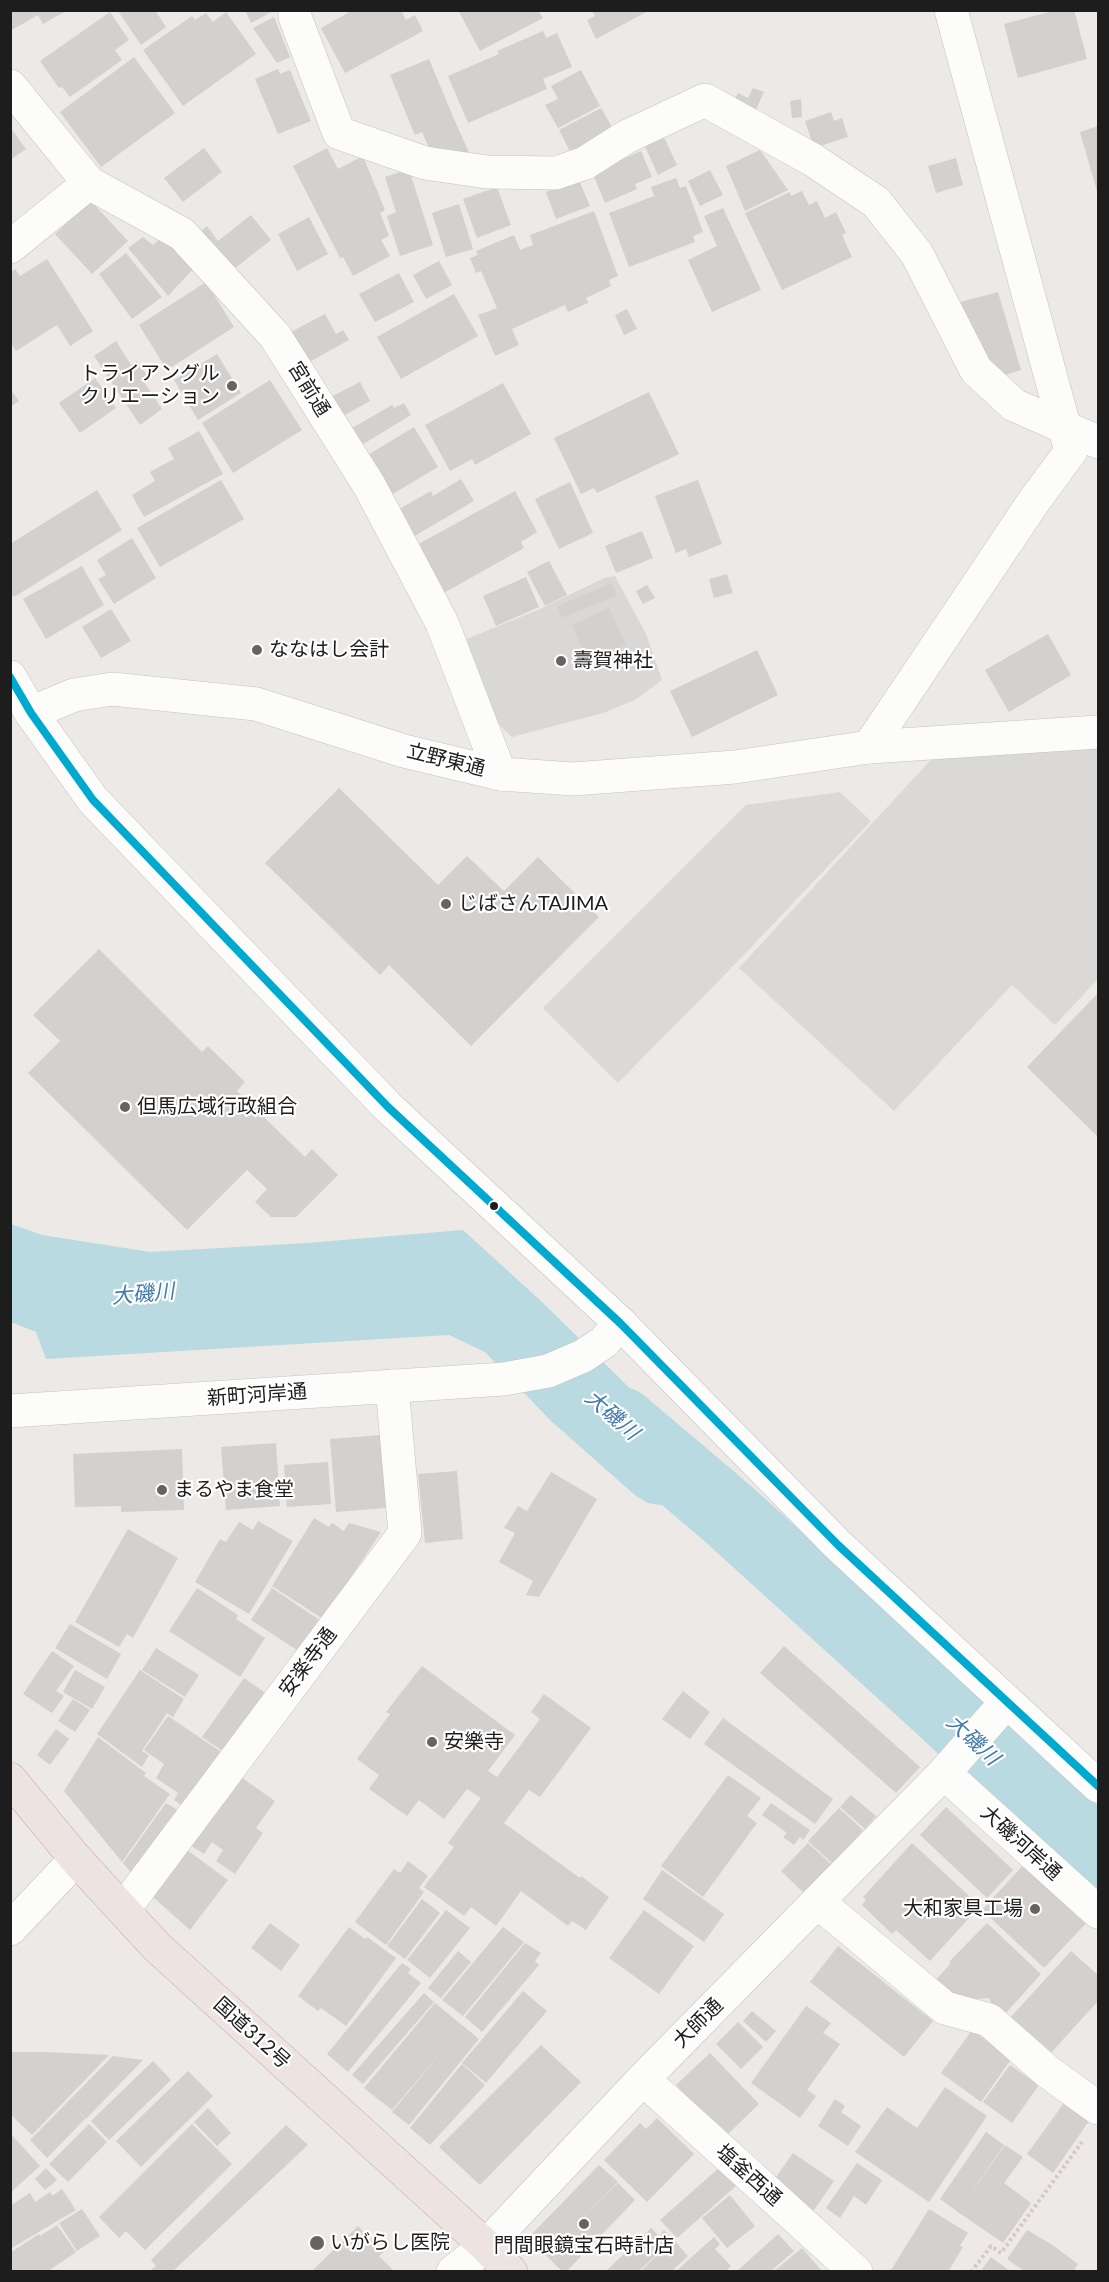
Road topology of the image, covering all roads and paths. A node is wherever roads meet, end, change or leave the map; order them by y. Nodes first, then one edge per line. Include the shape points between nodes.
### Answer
1 (295, 10) edge
2 (951, 10) edge
3 (10, 86) edge
4 (89, 183) junction
5 (10, 246) edge
6 (1065, 429) junction
7 (1098, 442) edge
8 (10, 676) edge
9 (32, 713) junction
10 (1098, 732) edge
11 (869, 747) junction
12 (500, 774) junction
13 (612, 1333) junction
14 (392, 1386) junction
15 (10, 1411) edge
16 (1002, 1709) junction
17 (944, 1773) junction
18 (10, 1779) edge
19 (1098, 1786) edge
20 (76, 1859) junction
21 (818, 1902) junction
22 (123, 1910) junction
23 (1098, 1912) edge
24 (10, 1929) edge
25 (643, 2079) junction
26 (1098, 2108) edge
27 (1085, 2139) dead end
28 (486, 2246) junction
29 (453, 2271) edge
30 (512, 2271) edge
31 (856, 2271) edge
32 (971, 2271) edge

1 - 6 street via 339,133 425,164 487,172 556,173 585,163 626,137 705,100 813,160 876,202 917,254 976,370 1014,405
2 - 6 street
3 - 4 street, 宮前通
4 - 5 street
4 - 12 street, 宮前通 via 182,234 275,336 369,485 442,623
6 - 7 street
6 - 11 street via 1071,451
8 - 9 street
9 - 12 street, 立野東通 via 74,695 112,689 256,704 404,751
9 - 13 street via 93,800
10 - 11 street, 立野東通
11 - 12 street, 立野東通 via 735,767 573,779
13 - 14 street, 新町河岸通 via 583,1356 548,1371 504,1379
13 - 16 street via 838,1545
14 - 15 street, 新町河岸通
14 - 22 street, 安楽寺通 via 405,1533
16 - 17 street, 大師通
16 - 19 street
17 - 21 street, 大師通
17 - 23 street, 大磯河岸通
18 - 20 highway, 国道312号
20 - 22 highway, 国道312号
20 - 24 street
21 - 25 street, 大師通
21 - 26 street via 945,2008 989,2019 1048,2072
22 - 28 highway, 国道312号 via 157,1947
25 - 28 street, 大師通
25 - 31 street, 塩釜西通
27 - 32 path via 1001,2253 991,2246
28 - 29 street, 大師通
28 - 30 highway, 国道312号

